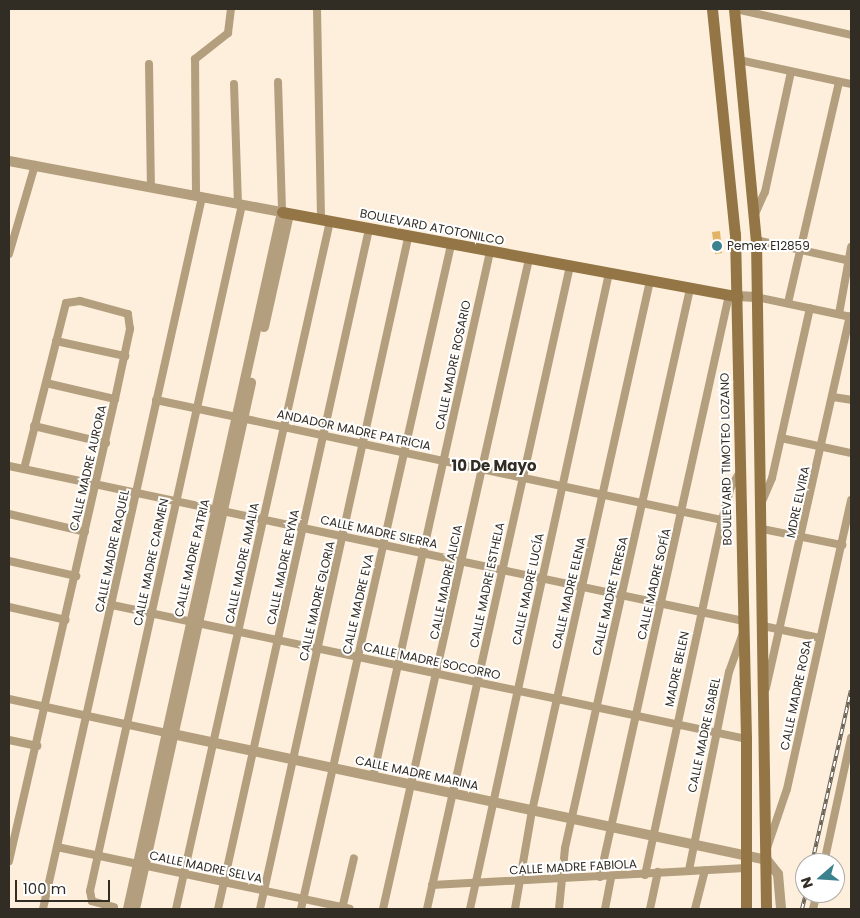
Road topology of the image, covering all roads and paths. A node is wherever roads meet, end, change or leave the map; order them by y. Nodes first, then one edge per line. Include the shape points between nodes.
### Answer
1 (230, 9) edge
2 (316, 9) edge
3 (712, 9) edge
4 (735, 9) edge
5 (851, 34) edge
6 (739, 60) junction
7 (149, 64) dead end
8 (791, 72) junction
9 (278, 82) dead end
10 (838, 82) junction
11 (234, 84) dead end
12 (851, 84) edge
13 (9, 161) edge
14 (35, 165) junction
15 (151, 188) junction
16 (199, 197) junction
17 (240, 204) junction
18 (285, 213) junction
19 (755, 214) junction
20 (326, 220) junction
21 (369, 229) junction
22 (408, 238) junction
23 (756, 240) junction
24 (451, 245) junction
25 (851, 247) edge
26 (801, 250) junction
27 (9, 252) edge
28 (490, 252) junction
29 (530, 259) junction
30 (850, 261) edge
31 (570, 266) junction
32 (608, 273) junction
33 (650, 282) junction
34 (690, 289) junction
35 (733, 295) junction
36 (756, 297) junction
37 (788, 303) junction
38 (810, 308) junction
39 (839, 314) junction
40 (851, 317) edge
41 (56, 341) junction
42 (125, 356) junction
43 (46, 383) junction
44 (833, 397) junction
45 (116, 399) junction
46 (156, 400) junction
47 (851, 400) edge
48 (198, 409) junction
49 (240, 419) junction
50 (34, 426) junction
51 (284, 426) junction
52 (323, 436) junction
53 (781, 438) junction
54 (106, 443) junction
55 (364, 445) junction
56 (821, 447) junction
57 (404, 452) junction
58 (851, 453) edge
59 (444, 460) junction
60 (9, 466) edge
61 (24, 469) junction
62 (481, 469) junction
63 (740, 472) junction
64 (522, 477) junction
65 (96, 484) junction
66 (562, 485) junction
67 (136, 494) junction
68 (603, 494) junction
69 (851, 500) edge
70 (176, 501) junction
71 (643, 503) junction
72 (761, 504) junction
73 (220, 511) junction
74 (682, 511) junction
75 (9, 514) edge
76 (263, 520) junction
77 (722, 520) junction
78 (303, 528) junction
79 (762, 529) junction
80 (85, 532) junction
81 (343, 536) junction
82 (801, 538) junction
83 (742, 543) junction
84 (762, 543) junction
85 (383, 545) junction
86 (842, 545) junction
87 (422, 553) junction
88 (462, 560) junction
89 (9, 561) edge
90 (762, 565) junction
91 (502, 569) junction
92 (742, 569) junction
93 (76, 576) junction
94 (542, 578) junction
95 (581, 587) junction
96 (621, 596) junction
97 (660, 604) junction
98 (112, 605) junction
99 (9, 608) edge
100 (151, 613) junction
101 (700, 613) junction
102 (66, 620) junction
103 (195, 622) junction
104 (744, 626) junction
105 (763, 626) junction
106 (782, 630) junction
107 (238, 632) junction
108 (820, 638) junction
109 (279, 640) junction
110 (318, 648) junction
111 (358, 657) junction
112 (398, 666) junction
113 (438, 674) junction
114 (478, 681) junction
115 (516, 690) junction
116 (765, 692) junction
117 (558, 697) junction
118 (9, 699) edge
119 (597, 705) junction
120 (46, 708) junction
121 (636, 715) junction
122 (87, 716) junction
123 (677, 724) junction
124 (127, 725) junction
125 (716, 732) junction
126 (170, 734) junction
127 (851, 738) edge
128 (746, 739) junction
129 (9, 740) edge
130 (213, 742) junction
131 (37, 746) junction
132 (253, 751) junction
133 (293, 760) junction
134 (333, 768) junction
135 (373, 777) junction
136 (412, 785) junction
137 (452, 793) junction
138 (491, 802) junction
139 (532, 811) junction
140 (571, 819) junction
141 (612, 826) junction
142 (653, 836) junction
143 (693, 844) junction
144 (57, 847) junction
145 (766, 848) junction
146 (826, 853) edge
147 (98, 856) junction
148 (746, 856) junction
149 (354, 858) dead end
150 (10, 860) edge
151 (767, 860) junction
152 (141, 865) junction
153 (746, 868) junction
154 (689, 870) junction
155 (705, 870) junction
156 (658, 872) junction
157 (184, 874) junction
158 (645, 875) junction
159 (600, 877) junction
160 (564, 878) junction
161 (612, 878) junction
162 (518, 881) junction
163 (224, 883) junction
164 (475, 884) junction
165 (432, 885) junction
166 (264, 891) junction
167 (303, 900) junction
168 (114, 907) dead end
169 (43, 909) edge
170 (128, 909) edge
171 (136, 909) edge
172 (176, 909) edge
173 (218, 909) edge
174 (260, 909) edge
175 (301, 909) edge
176 (345, 909) edge
177 (383, 909) edge
178 (427, 909) edge
179 (470, 909) edge
180 (515, 909) edge
181 (559, 909) edge
182 (605, 909) edge
183 (650, 909) edge
184 (695, 909) edge
185 (746, 909) edge
186 (766, 909) edge
187 (781, 909) edge

1 - 16 street, CALLE MADRE RAQUEL via 230,29 197,55 193,69
2 - 20 street, CALLE MADRE AMALIA
3 - 35 main road, BOULEVARD TIMOTEO LOZANO via 734,215
4 - 5 street
4 - 6 main road
6 - 8 street
6 - 19 main road
7 - 15 street
8 - 10 street
8 - 19 street via 765,192
9 - 18 street
10 - 12 street
10 - 26 street
11 - 17 street, CALLE MADRE CARMEN
13 - 14 street, BOULEVARD ATOTONILCO
14 - 15 street, BOULEVARD ATOTONILCO
14 - 27 street
15 - 16 street, BOULEVARD ATOTONILCO
16 - 17 street, BOULEVARD ATOTONILCO
16 - 46 street, CALLE MADRE RAQUEL
17 - 18 street, BOULEVARD ATOTONILCO
17 - 48 street, CALLE MADRE CARMEN
18 - 20 main road, BOULEVARD ATOTONILCO
18 - 49 street, CALLE MADRE PATRIA
19 - 23 main road
20 - 21 main road, BOULEVARD ATOTONILCO
20 - 51 street, CALLE MADRE AMALIA
21 - 22 main road, BOULEVARD ATOTONILCO
21 - 52 street, CALLE MADRE REYNA
22 - 24 main road, BOULEVARD ATOTONILCO
22 - 55 street, CALLE MADRE GLORIA
23 - 26 street
23 - 36 main road
24 - 28 main road, BOULEVARD ATOTONILCO
24 - 57 street, CALLE MADRE EVA
25 - 30 street
26 - 30 street
26 - 37 street
28 - 29 main road, BOULEVARD ATOTONILCO
28 - 59 street, CALLE MADRE ROSARIO
29 - 31 main road, BOULEVARD ATOTONILCO
29 - 62 street, CALLE MADRE ALICIA
30 - 39 street
31 - 32 main road, BOULEVARD ATOTONILCO
31 - 64 street, CALLE MADRE ESTHELA
32 - 33 main road, BOULEVARD ATOTONILCO
32 - 66 street, CALLE MADRE LUCÍA
33 - 34 main road, BOULEVARD ATOTONILCO
33 - 68 street, CALLE MADRE ELENA
34 - 35 main road, BOULEVARD ATOTONILCO
34 - 71 street, CALLE MADRE TERESA
35 - 36 street, BOULEVARD ATOTONILCO
35 - 63 main road, BOULEVARD TIMOTEO LOZANO
35 - 74 street, CALLE MADRE SOFÍA
36 - 37 street, BOULEVARD ATOTONILCO
36 - 72 main road
37 - 38 street, BOULEVARD ATOTONILCO
38 - 39 street, BOULEVARD ATOTONILCO
38 - 53 street
39 - 40 street, BOULEVARD ATOTONILCO
40 - 44 street, MDRE ELVIRA
41 - 42 street
41 - 42 street, CALLE MADRE AURORA via 66,303 80,301 131,317
41 - 43 street, CALLE MADRE AURORA
42 - 45 street, CALLE MADRE AURORA
43 - 45 street
43 - 50 street, CALLE MADRE AURORA
44 - 47 street
44 - 56 street, MDRE ELVIRA
45 - 54 street, CALLE MADRE AURORA
46 - 48 street, ANDADOR MADRE PATRICIA
46 - 67 street, CALLE MADRE RAQUEL
48 - 49 street, ANDADOR MADRE PATRICIA
48 - 70 street, CALLE MADRE CARMEN
49 - 51 street, ANDADOR MADRE PATRICIA
49 - 73 street, CALLE MADRE PATRIA
50 - 54 street
50 - 61 street, CALLE MADRE AURORA
51 - 52 street, ANDADOR MADRE PATRICIA
51 - 76 street, CALLE MADRE AMALIA
52 - 55 street, ANDADOR MADRE PATRICIA
52 - 78 street, CALLE MADRE REYNA
53 - 56 street
53 - 72 street
54 - 65 street, CALLE MADRE AURORA
55 - 57 street, ANDADOR MADRE PATRICIA
55 - 81 street, CALLE MADRE GLORIA
56 - 58 street
56 - 82 street, MDRE ELVIRA
57 - 59 street, ANDADOR MADRE PATRICIA
57 - 85 street, CALLE MADRE EVA
59 - 62 street, ANDADOR MADRE PATRICIA
59 - 87 street, CALLE MADRE ROSARIO
60 - 61 street, CALLE MADRE SIERRA
61 - 65 street, CALLE MADRE SIERRA
62 - 64 street, ANDADOR MADRE PATRICIA
62 - 88 street, CALLE MADRE ALICIA
63 - 77 street, MADRE BELEN via 731,487
63 - 83 main road, BOULEVARD TIMOTEO LOZANO
64 - 66 street, ANDADOR MADRE PATRICIA
64 - 91 street, CALLE MADRE ESTHELA
65 - 67 street, CALLE MADRE SIERRA
65 - 80 street, CALLE MADRE AURORA
66 - 68 street, ANDADOR MADRE PATRICIA
66 - 94 street, CALLE MADRE LUCÍA
67 - 70 street, CALLE MADRE SIERRA
67 - 98 street, CALLE MADRE RAQUEL
68 - 71 street, ANDADOR MADRE PATRICIA
68 - 95 street, CALLE MADRE ELENA
69 - 86 street, CALLE MADRE ROSA
70 - 73 street, CALLE MADRE SIERRA
70 - 100 street, CALLE MADRE CARMEN
71 - 74 street, ANDADOR MADRE PATRICIA
71 - 96 street, CALLE MADRE TERESA
72 - 79 main road
73 - 76 street, CALLE MADRE SIERRA
73 - 103 street, CALLE MADRE PATRIA
74 - 77 street, ANDADOR MADRE PATRICIA
74 - 97 street, CALLE MADRE SOFÍA
75 - 80 street
76 - 78 street, CALLE MADRE SIERRA
76 - 107 street, CALLE MADRE AMALIA
77 - 101 street, MADRE BELEN
78 - 81 street, CALLE MADRE SIERRA
78 - 109 street, CALLE MADRE REYNA
79 - 82 street
79 - 84 main road
80 - 93 street, CALLE MADRE AURORA
81 - 85 street, CALLE MADRE SIERRA
81 - 110 street, CALLE MADRE GLORIA
82 - 86 street
82 - 106 street, MDRE ELVIRA
83 - 84 main road via 754,546
83 - 92 main road, BOULEVARD TIMOTEO LOZANO
84 - 90 main road
85 - 87 street, CALLE MADRE SIERRA
85 - 111 street, CALLE MADRE EVA
86 - 108 street, CALLE MADRE ROSA
87 - 88 street, CALLE MADRE SIERRA
87 - 112 street, CALLE MADRE ROSARIO
88 - 91 street, CALLE MADRE SIERRA
88 - 113 street, CALLE MADRE ALICIA
89 - 93 street
90 - 92 main road via 751,564
90 - 105 main road
91 - 94 street, CALLE MADRE SIERRA
91 - 114 street, CALLE MADRE ESTHELA
92 - 104 main road, BOULEVARD TIMOTEO LOZANO
93 - 102 street, CALLE MADRE AURORA
94 - 95 street, CALLE MADRE SIERRA
94 - 115 street, CALLE MADRE LUCÍA
95 - 96 street, CALLE MADRE SIERRA
95 - 117 street, CALLE MADRE ELENA
96 - 97 street, CALLE MADRE SIERRA
96 - 119 street, CALLE MADRE TERESA
97 - 101 street, CALLE MADRE SIERRA
97 - 121 street, CALLE MADRE SOFÍA
98 - 100 street, CALLE MADRE SOCORRO
98 - 122 street, CALLE MADRE RAQUEL
99 - 102 street
100 - 103 street, CALLE MADRE SOCORRO
100 - 124 street, CALLE MADRE CARMEN
101 - 104 street, CALLE MADRE SIERRA
101 - 123 street, MADRE BELEN
102 - 120 street, CALLE MADRE AURORA
103 - 107 street, CALLE MADRE SOCORRO
103 - 126 street, CALLE MADRE PATRIA
104 - 125 street, CALLE MADRE ISABEL
104 - 128 main road, BOULEVARD TIMOTEO LOZANO
105 - 106 street
105 - 116 main road
106 - 108 street
106 - 116 street, MDRE ELVIRA
107 - 109 street, CALLE MADRE SOCORRO
107 - 130 street, CALLE MADRE AMALIA
108 - 145 street, CALLE MADRE ROSA via 787,789
109 - 110 street, CALLE MADRE SOCORRO
109 - 132 street, CALLE MADRE REYNA
110 - 111 street, CALLE MADRE SOCORRO
110 - 133 street, CALLE MADRE GLORIA
111 - 112 street, CALLE MADRE SOCORRO
111 - 134 street, CALLE MADRE EVA
112 - 113 street, CALLE MADRE SOCORRO
112 - 135 street, CALLE MADRE ROSARIO
113 - 114 street, CALLE MADRE SOCORRO
113 - 136 street, CALLE MADRE ALICIA
114 - 115 street, CALLE MADRE SOCORRO
114 - 137 street, CALLE MADRE ESTHELA
115 - 117 street, CALLE MADRE SOCORRO
115 - 138 street, CALLE MADRE LUCÍA
116 - 145 main road
117 - 119 street, CALLE MADRE SOCORRO
117 - 139 street, CALLE MADRE ELENA
118 - 120 street, CALLE MADRE MARINA
119 - 121 street, CALLE MADRE SOCORRO
119 - 140 street, CALLE MADRE TERESA
120 - 122 street, CALLE MADRE MARINA
120 - 131 street, CALLE MADRE AURORA
121 - 123 street, CALLE MADRE SOCORRO
121 - 141 street, CALLE MADRE SOFÍA
122 - 124 street, CALLE MADRE MARINA
122 - 144 street, CALLE MADRE RAQUEL
123 - 125 street, CALLE MADRE SOCORRO
123 - 142 street, MADRE BELEN
124 - 126 street, CALLE MADRE MARINA
124 - 147 street, CALLE MADRE CARMEN
125 - 128 street, CALLE MADRE SOCORRO
125 - 143 street, CALLE MADRE ISABEL
126 - 130 street, CALLE MADRE MARINA
126 - 152 street, CALLE MADRE PATRIA
127 - 146 street
128 - 148 main road, BOULEVARD TIMOTEO LOZANO
129 - 131 street
130 - 132 street, CALLE MADRE MARINA
130 - 157 street, CALLE MADRE AMALIA
131 - 150 street, CALLE MADRE AURORA
132 - 133 street, CALLE MADRE MARINA
132 - 163 street, CALLE MADRE REYNA
133 - 134 street, CALLE MADRE MARINA
133 - 166 street, CALLE MADRE GLORIA
134 - 135 street, CALLE MADRE MARINA
134 - 167 street, CALLE MADRE EVA
135 - 136 street, CALLE MADRE MARINA
136 - 137 street, CALLE MADRE MARINA
136 - 177 street, CALLE MADRE ALICIA
137 - 138 street, CALLE MADRE MARINA
137 - 165 street, CALLE MADRE ESTHELA
138 - 139 street, CALLE MADRE MARINA
138 - 164 street, CALLE MADRE LUCÍA
139 - 140 street, CALLE MADRE MARINA
139 - 162 street, CALLE MADRE ELENA
140 - 141 street, CALLE MADRE MARINA
140 - 160 street, CALLE MADRE TERESA via 563,856
141 - 142 street, CALLE MADRE MARINA
141 - 159 street, CALLE MADRE SOFÍA
142 - 143 street, CALLE MADRE MARINA
142 - 158 street, MADRE BELEN
143 - 148 street, CALLE MADRE MARINA
143 - 154 street, CALLE MADRE ISABEL
144 - 147 street, CALLE MADRE SELVA
144 - 169 street, CALLE MADRE RAQUEL
145 - 151 main road
147 - 152 street, CALLE MADRE SELVA
147 - 168 street, CALLE MADRE CARMEN via 90,898
148 - 151 street, CALLE MADRE MARINA
148 - 153 main road, BOULEVARD TIMOTEO LOZANO
149 - 176 street
151 - 186 main road
151 - 187 street via 778,874
152 - 157 street, CALLE MADRE SELVA
152 - 170 street, CALLE MADRE PATRIA
152 - 171 street, CALLE MADRE PATRIA
153 - 155 street, CALLE MADRE FABIOLA
153 - 185 main road, BOULEVARD TIMOTEO LOZANO
154 - 155 street, CALLE MADRE FABIOLA
154 - 156 street, CALLE MADRE FABIOLA
155 - 184 street
156 - 158 street, CALLE MADRE FABIOLA
156 - 183 street
157 - 163 street, CALLE MADRE SELVA
157 - 172 street, CALLE MADRE AMALIA
158 - 161 street, CALLE MADRE FABIOLA
159 - 160 street, CALLE MADRE FABIOLA
159 - 161 street, CALLE MADRE FABIOLA
160 - 162 street, CALLE MADRE FABIOLA
160 - 181 street, CALLE MADRE TERESA
161 - 182 street
162 - 164 street, CALLE MADRE FABIOLA
162 - 180 street, CALLE MADRE ELENA
163 - 166 street, CALLE MADRE SELVA
163 - 173 street, CALLE MADRE REYNA
164 - 165 street, CALLE MADRE FABIOLA
164 - 179 street, CALLE MADRE LUCÍA
165 - 178 street, CALLE MADRE ESTHELA
166 - 167 street, CALLE MADRE SELVA
166 - 174 street, CALLE MADRE GLORIA
167 - 175 street, CALLE MADRE EVA
167 - 176 street, CALLE MADRE SELVA

